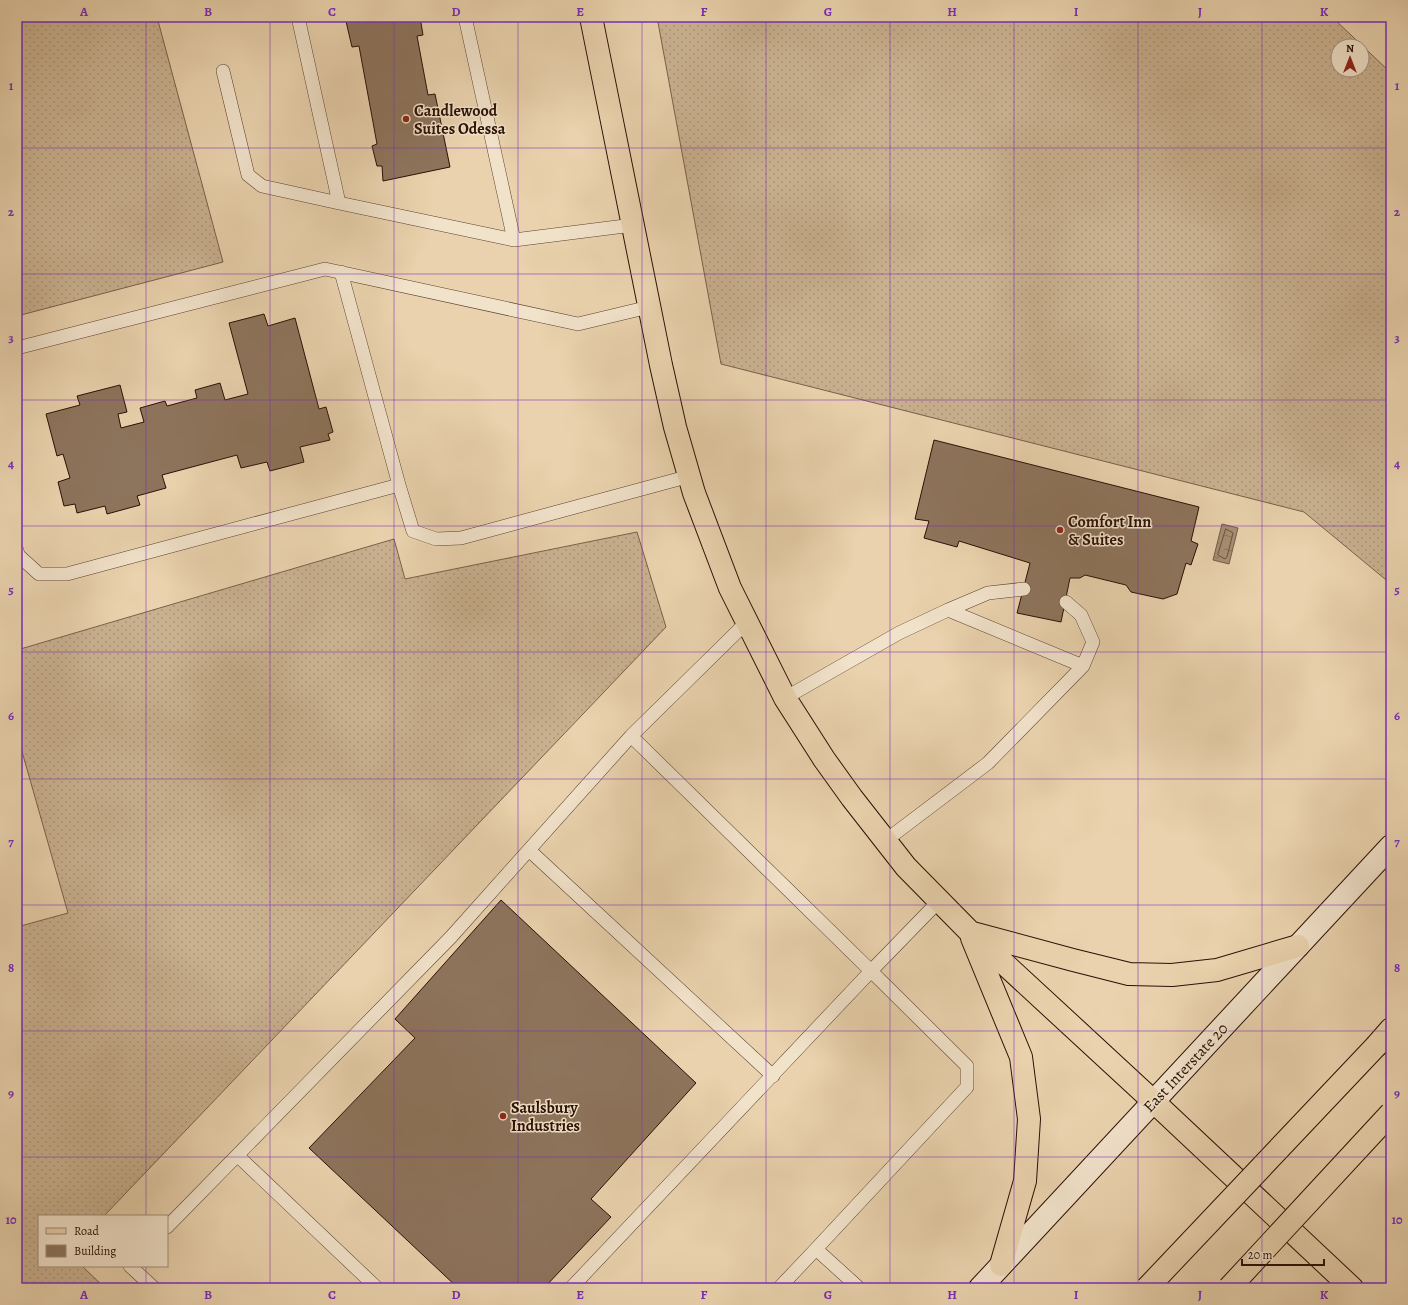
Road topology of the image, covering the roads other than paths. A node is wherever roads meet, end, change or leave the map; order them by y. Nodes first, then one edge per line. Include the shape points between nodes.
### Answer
1 (298, 17) edge
2 (464, 17) edge
3 (591, 17) edge
4 (223, 71) dead end
5 (338, 203) junction
6 (633, 225) junction
7 (514, 240) junction
8 (341, 272) junction
9 (649, 307) junction
10 (17, 348) edge
11 (690, 476) junction
12 (399, 485) junction
13 (17, 550) edge
14 (1024, 589) dead end
15 (1066, 602) dead end
16 (948, 610) junction
17 (747, 622) junction
18 (1083, 666) junction
19 (785, 698) junction
20 (631, 736) junction
21 (885, 841) junction
22 (1391, 846) edge
23 (529, 850) junction
24 (940, 901) junction
25 (970, 932) junction
26 (1298, 946) junction
27 (871, 971) junction
28 (1384, 1037) edge
29 (773, 1076) junction
30 (1153, 1101) junction
31 (1391, 1113) edge
32 (238, 1156) junction
33 (168, 1226) edge
34 (816, 1249) junction
35 (1001, 1265) junction
36 (131, 1267) edge
37 (154, 1288) edge
38 (377, 1288) edge
39 (572, 1288) edge
40 (779, 1288) edge
41 (858, 1288) edge
42 (980, 1288) edge
43 (1147, 1288) edge
44 (1229, 1288) edge
45 (1352, 1288) edge

1 - 5 lane
2 - 7 lane
3 - 6 main road
4 - 5 lane via 248,175 262,186
5 - 7 lane
6 - 7 lane
6 - 9 main road
8 - 9 lane via 578,324
8 - 10 lane via 325,269
8 - 12 lane
9 - 11 main road via 668,396
11 - 12 lane via 461,538 436,539 413,530
11 - 17 main road via 716,554
12 - 13 lane via 67,574 39,574 18,555
14 - 16 lane via 988,593
15 - 18 lane via 1081,615 1093,642
16 - 18 lane
16 - 19 lane via 899,633
17 - 19 main road
17 - 20 lane
18 - 21 lane via 988,763
19 - 21 main road via 824,759
20 - 23 lane
20 - 27 lane
21 - 24 main road via 906,867
22 - 26 main road, East Interstate 20
23 - 29 lane
23 - 32 lane via 451,937
24 - 25 main road
24 - 27 lane
25 - 26 main road via 1129,974 1172,975 1217,970
25 - 30 main road
25 - 35 main road via 1021,1057 1029,1119 1024,1181
26 - 30 main road, East Interstate 20
27 - 29 lane
27 - 34 lane via 967,1066 967,1088
28 - 43 main road, bridge
29 - 39 lane
30 - 35 main road, East Interstate 20
30 - 45 main road
31 - 44 main road, bridge
32 - 33 lane
32 - 38 lane
34 - 40 lane
34 - 41 lane
35 - 42 main road, East Interstate 20
36 - 37 lane

